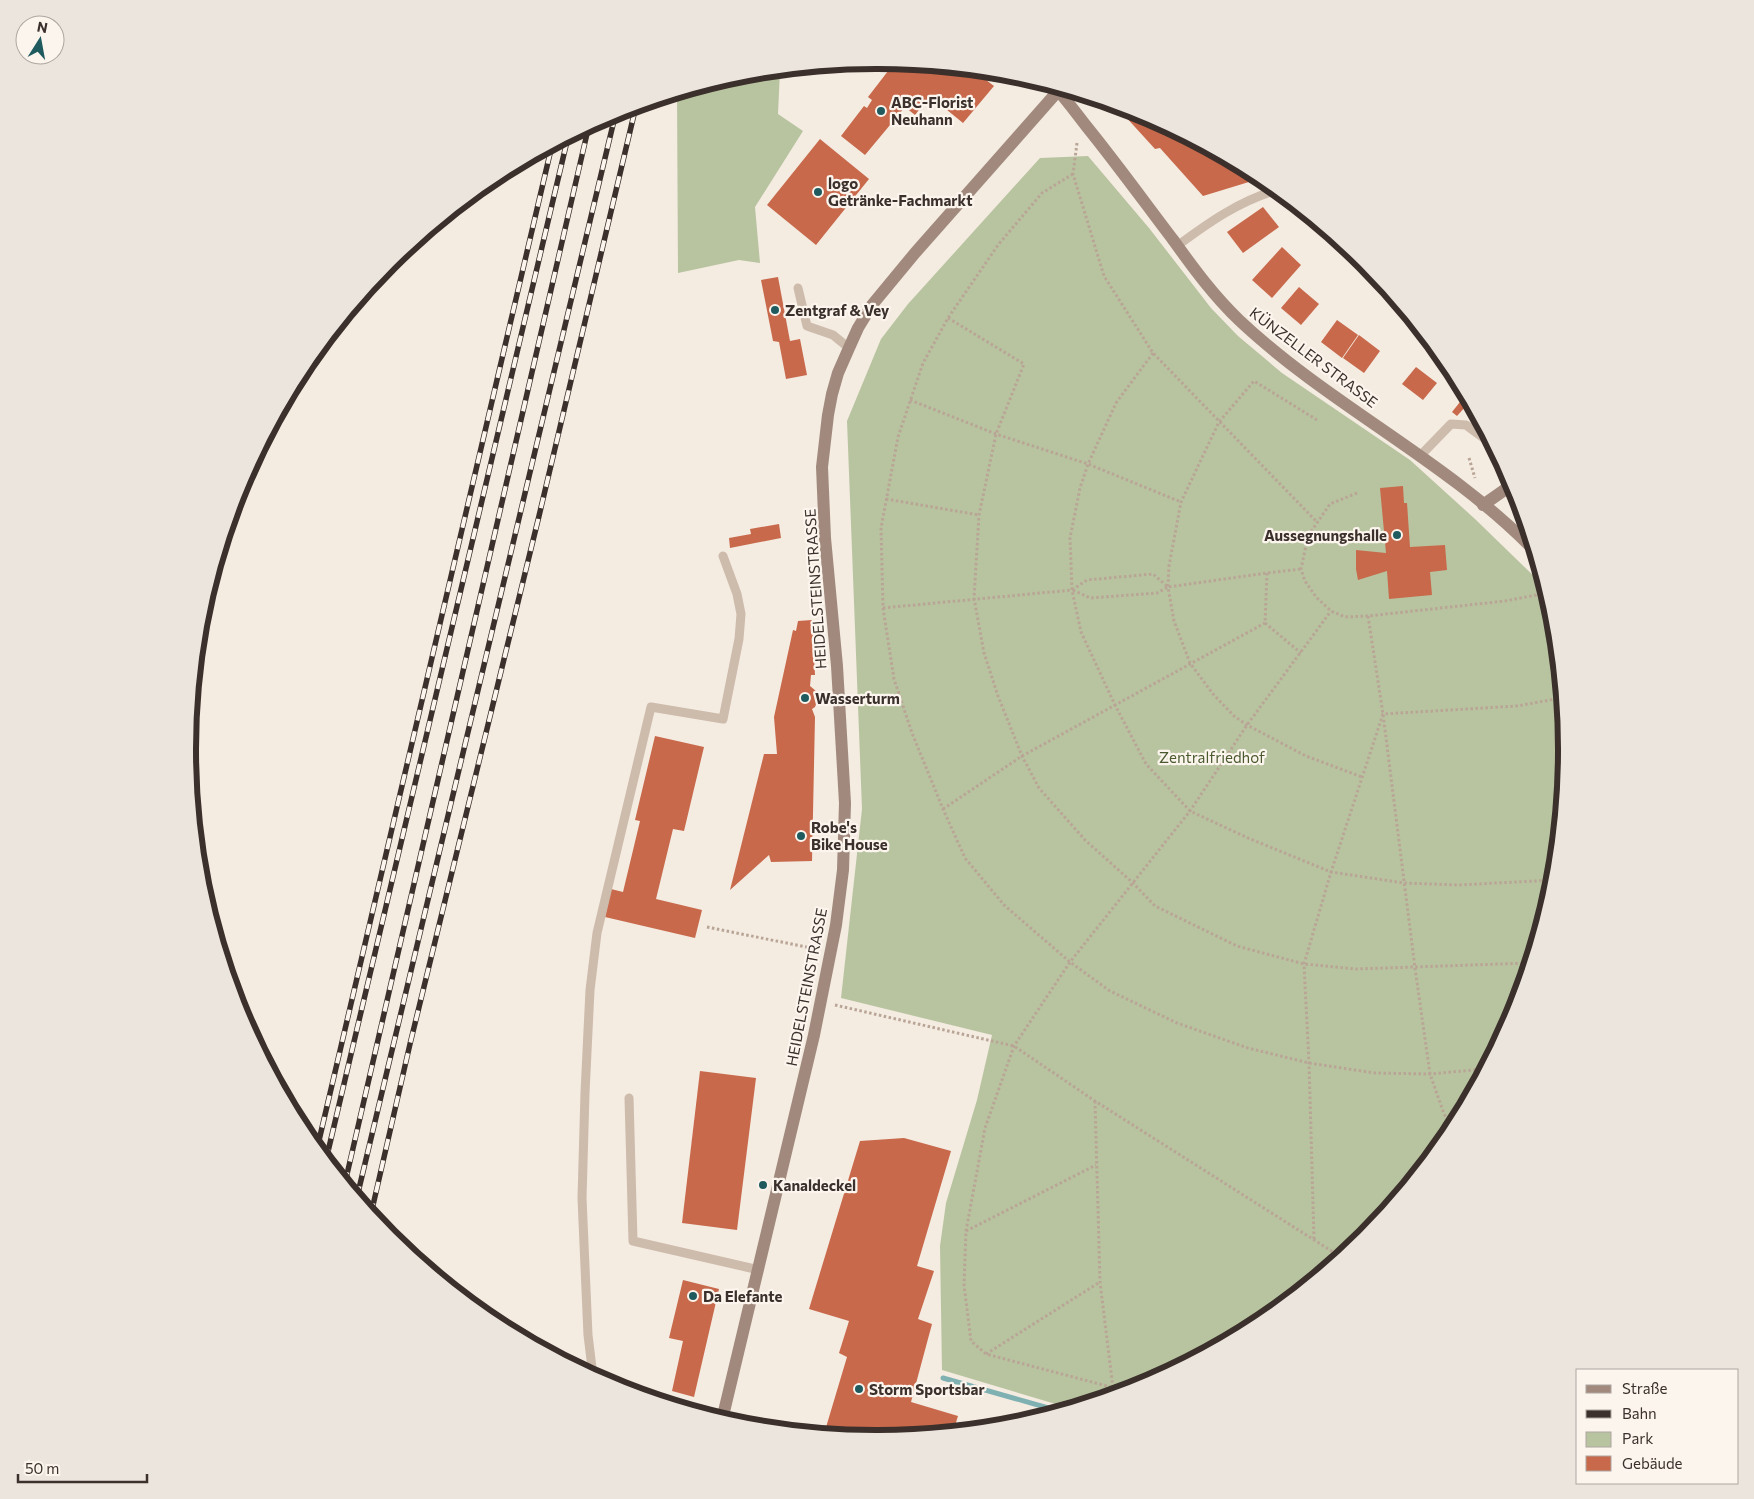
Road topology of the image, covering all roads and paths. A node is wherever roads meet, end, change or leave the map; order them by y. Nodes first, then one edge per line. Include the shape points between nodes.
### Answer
1 (1053, 92) edge
2 (1061, 94) edge
3 (1077, 143) dead end
4 (1073, 174) junction
5 (1268, 193) edge
6 (1177, 246) junction
7 (798, 288) dead end
8 (948, 318) junction
9 (849, 348) junction
10 (1153, 353) junction
11 (910, 400) junction
12 (1317, 420) dead end
13 (1219, 422) junction
14 (996, 434) junction
15 (1482, 437) edge
16 (1420, 456) junction
17 (1088, 464) junction
18 (1506, 489) edge
19 (1357, 494) dead end
20 (886, 499) junction
21 (1181, 502) junction
22 (1483, 505) junction
23 (979, 515) junction
24 (1317, 522) junction
25 (1525, 540) edge
26 (723, 556) dead end
27 (1301, 569) junction
28 (1267, 572) junction
29 (1168, 587) junction
30 (1072, 590) junction
31 (1540, 594) edge
32 (974, 598) junction
33 (883, 608) junction
34 (1331, 611) junction
35 (1368, 616) junction
36 (1265, 623) junction
37 (1301, 652) junction
38 (1190, 663) junction
39 (1555, 699) edge
40 (1114, 706) junction
41 (1383, 714) junction
42 (1247, 725) junction
43 (1022, 756) junction
44 (1362, 777) junction
45 (943, 809) junction
46 (1190, 811) junction
47 (1332, 872) junction
48 (1545, 880) edge
49 (1133, 883) junction
50 (1404, 883) junction
51 (707, 927) dead end
52 (816, 949) dead end
53 (1070, 962) junction
54 (1523, 963) edge
55 (1304, 964) junction
56 (1415, 968) junction
57 (834, 1005) dead end
58 (1014, 1046) junction
59 (1309, 1063) junction
60 (1478, 1070) edge
61 (1430, 1074) junction
62 (629, 1098) dead end
63 (1094, 1100) junction
64 (1448, 1120) edge
65 (1096, 1165) junction
66 (966, 1231) junction
67 (1314, 1239) junction
68 (1335, 1253) edge
69 (759, 1270) junction
70 (1100, 1282) junction
71 (986, 1354) junction
72 (592, 1367) edge
73 (1113, 1388) joint
74 (724, 1412) edge

1 - 9 main road, HEIDELSTEINSTRASSE via 872,305
2 - 6 main road, KÜNZELLER STRASSE
3 - 4 path
4 - 8 path via 1042,193 998,245
4 - 10 path via 1104,276
5 - 6 lane via 1232,208
6 - 16 main road, KÜNZELLER STRASSE via 1218,298 1259,338
7 - 9 lane via 807,326 833,335
8 - 11 path via 923,363
8 - 14 path via 1024,364
9 - 69 main road, HEIDELSTEINSTRASSE via 838,373 829,408 822,467 844,793 843,870 819,1010
10 - 13 path
10 - 17 path via 1116,403
11 - 14 path
11 - 20 path via 898,437
12 - 13 path via 1254,380
13 - 21 path
13 - 24 path
14 - 17 path
14 - 23 path
15 - 16 lane via 1466,425 1452,424
16 - 22 main road, KÜNZELLER STRASSE
17 - 21 path
17 - 30 path via 1070,538
18 - 22 main road
19 - 24 path via 1330,504
20 - 23 path
20 - 33 path via 880,528
21 - 29 path
22 - 25 main road, KÜNZELLER STRASSE
23 - 32 path
24 - 27 path via 1308,536
26 - 72 lane via 738,594 741,614 723,719 651,707 597,933 590,990 582,1198
27 - 28 path
27 - 34 path via 1316,597
28 - 29 path
28 - 36 path
29 - 30 path via 1157,593 1090,598
29 - 30 path via 1153,574 1087,580
29 - 38 path via 1174,622
30 - 32 path
30 - 40 path via 1081,632
31 - 35 path
32 - 33 path
32 - 43 path via 984,653
33 - 45 path via 894,679
34 - 35 path via 1345,617
34 - 37 path
35 - 41 path
36 - 37 path
36 - 38 path
37 - 42 path
38 - 40 path
38 - 42 path via 1213,694
39 - 41 path via 1517,706
40 - 43 path
40 - 46 path via 1146,764
41 - 44 path
41 - 50 path
42 - 44 path via 1306,756
42 - 46 path
43 - 45 path
43 - 49 path via 1039,788 1085,840
44 - 47 path
45 - 53 path via 965,858 976,872 1004,905
46 - 47 path
46 - 49 path
47 - 50 path
47 - 55 path
48 - 50 path via 1458,885
49 - 53 path
49 - 55 path via 1155,906 1189,924 1237,946
50 - 56 path
51 - 52 path
53 - 58 path
53 - 59 path via 1110,991 1178,1022 1248,1048
54 - 56 path
55 - 56 path via 1356,969
55 - 59 path
56 - 61 path
57 - 58 path
58 - 63 path
58 - 66 path via 985,1128
59 - 61 path via 1375,1073
59 - 67 path
60 - 61 path
61 - 64 path
62 - 69 lane via 633,1241
63 - 65 path
63 - 67 path
65 - 66 path
65 - 70 path
66 - 71 path via 964,1286 971,1341
67 - 68 path
69 - 74 main road, HEIDELSTEINSTRASSE
70 - 71 path
70 - 73 path
71 - 73 path

